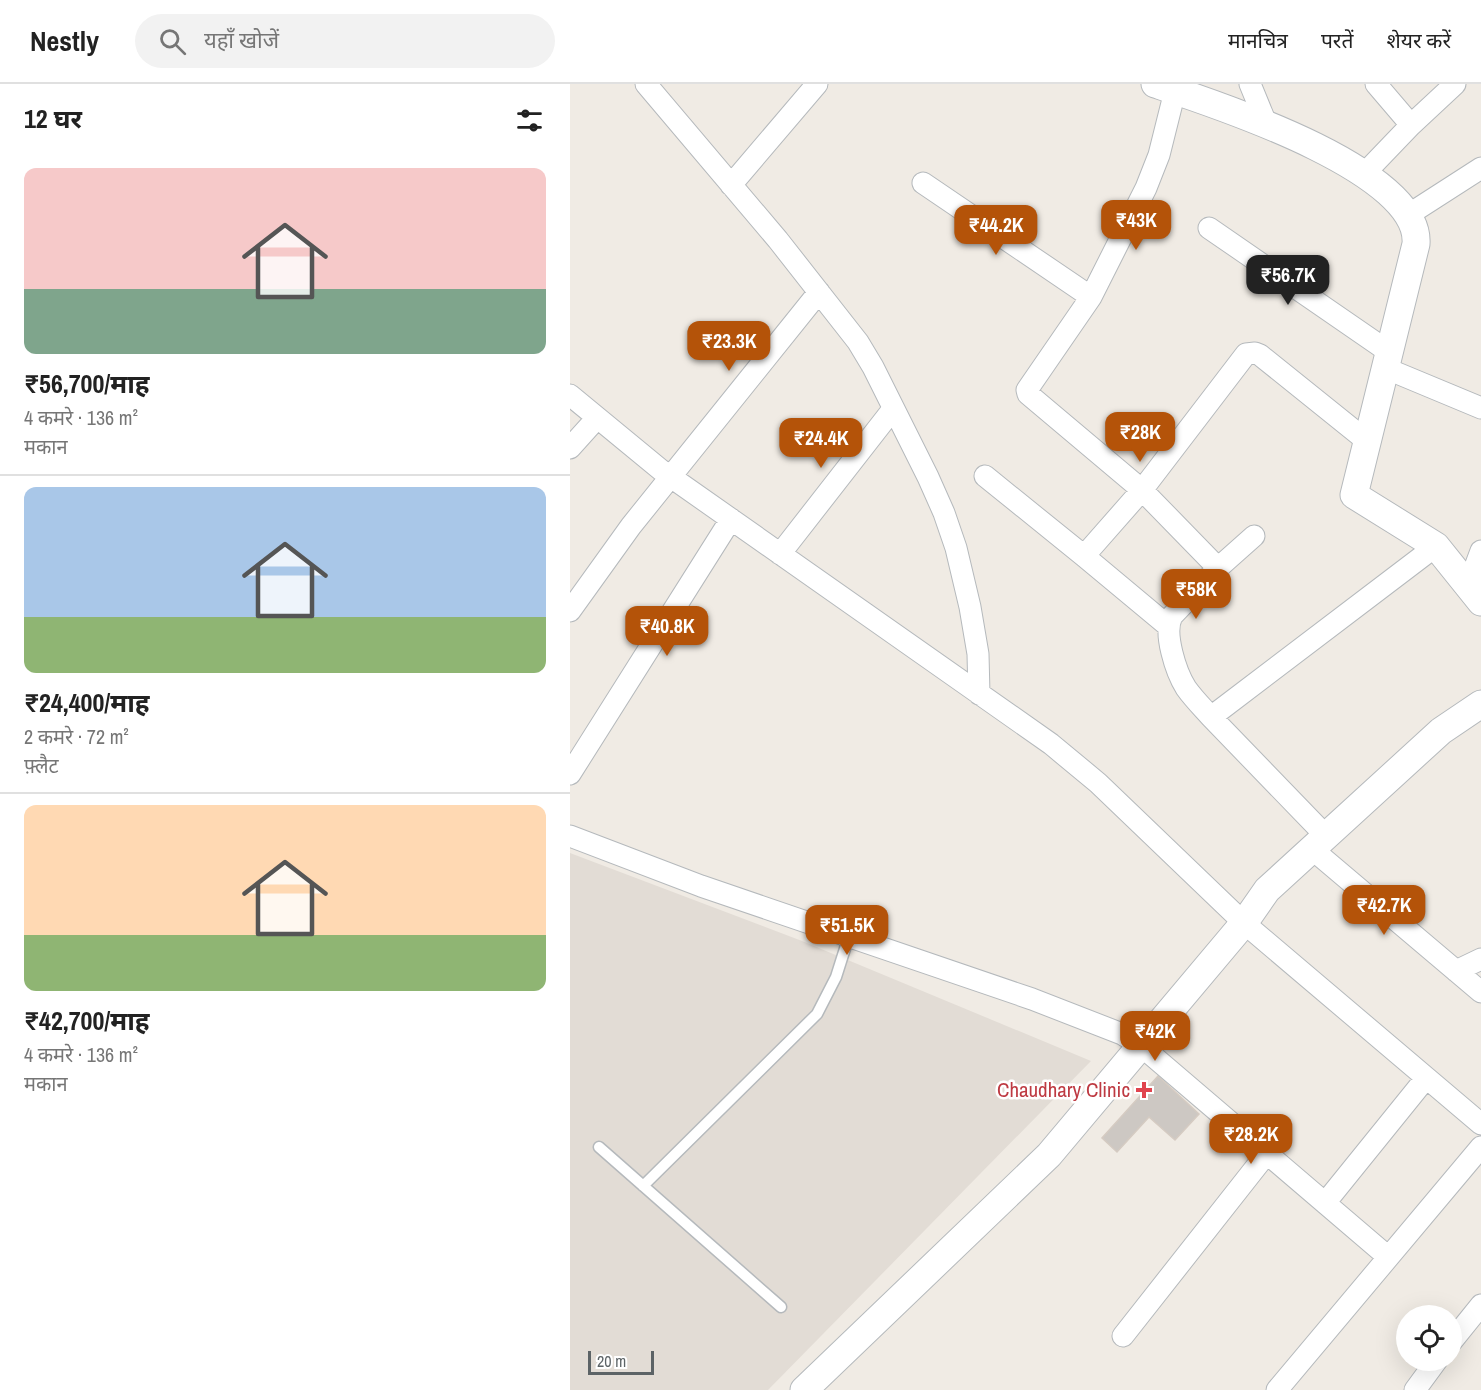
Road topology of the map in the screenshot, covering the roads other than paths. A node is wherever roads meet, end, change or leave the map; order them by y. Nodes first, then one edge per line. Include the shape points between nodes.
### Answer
1 (646, 84) edge
2 (817, 84) edge
3 (1250, 84) edge
4 (1376, 84) edge
5 (1455, 84) edge
6 (1165, 87) edge
7 (1266, 123) junction
8 (1411, 125) junction
9 (1481, 168) edge
10 (1364, 174) junction
11 (923, 183) dead end
12 (731, 185) junction
13 (1408, 215) junction
14 (1209, 228) dead end
15 (819, 292) junction
16 (1091, 297) junction
17 (1387, 360) junction
18 (570, 395) edge
19 (1481, 408) edge
20 (893, 409) junction
21 (597, 418) junction
22 (1367, 441) junction
23 (570, 448) edge
24 (671, 476) junction
25 (985, 476) dead end
26 (1142, 490) junction
27 (731, 519) junction
28 (1254, 536) dead end
29 (1436, 546) junction
30 (1481, 550) edge
31 (780, 554) junction
32 (1084, 556) junction
33 (1218, 568) junction
34 (1475, 594) edge
35 (570, 611) edge
36 (1168, 626) junction
37 (979, 694) junction
38 (1481, 704) edge
39 (1211, 717) junction
40 (570, 774) edge
41 (570, 836) edge
42 (1319, 843) junction
43 (1244, 923) junction
44 (849, 936) junction
45 (1481, 959) edge
46 (1456, 971) junction
47 (1481, 992) edge
48 (1140, 1045) junction
49 (1426, 1078) junction
50 (1481, 1124) edge
51 (599, 1147) dead end
52 (1481, 1147) edge
53 (1267, 1153) junction
54 (643, 1186) junction
55 (1325, 1203) junction
56 (1387, 1256) junction
57 (1481, 1305) edge
58 (781, 1307) dead end
59 (1462, 1329) edge
60 (1123, 1336) dead end
61 (1429, 1371) edge
62 (804, 1390) edge
63 (1277, 1390) edge
64 (1415, 1390) edge

1 - 12 street
2 - 12 street
3 - 7 street
4 - 8 street
5 - 8 street
6 - 7 street
6 - 16 street via 1154,172
7 - 10 street
8 - 10 street
9 - 13 street
10 - 13 street
11 - 16 street
12 - 15 street
13 - 17 street via 1417,235 1416,244
14 - 17 street
15 - 20 street via 866,355
15 - 24 street
16 - 26 street via 1027,386 1027,392
17 - 19 street
17 - 22 street
18 - 21 street
20 - 31 street
20 - 37 street via 928,477 957,548 978,654
21 - 23 street
21 - 24 street
22 - 26 street via 1260,355 1250,353 1241,359
22 - 29 street via 1354,495
24 - 27 street
24 - 35 street
25 - 32 street
26 - 32 street
26 - 33 street
27 - 31 street
27 - 40 street
28 - 33 street
29 - 34 street
29 - 39 street
30 - 34 street
31 - 37 street
32 - 36 street
33 - 36 street via 1172,616
36 - 39 street via 1182,681
37 - 43 street via 1051,744 1098,783
38 - 42 street via 1441,731
39 - 42 street
41 - 44 street
42 - 43 street via 1267,890
42 - 46 street
43 - 48 street
43 - 49 street
44 - 48 street via 1079,1016
44 - 54 lane via 836,977 818,1014
45 - 46 street
46 - 47 street
48 - 53 street
48 - 62 street via 1049,1155
49 - 50 street
49 - 55 street
51 - 54 lane
52 - 56 street
53 - 55 street
53 - 60 street
54 - 58 lane
55 - 56 street
56 - 63 street
57 - 59 street
61 - 64 street

